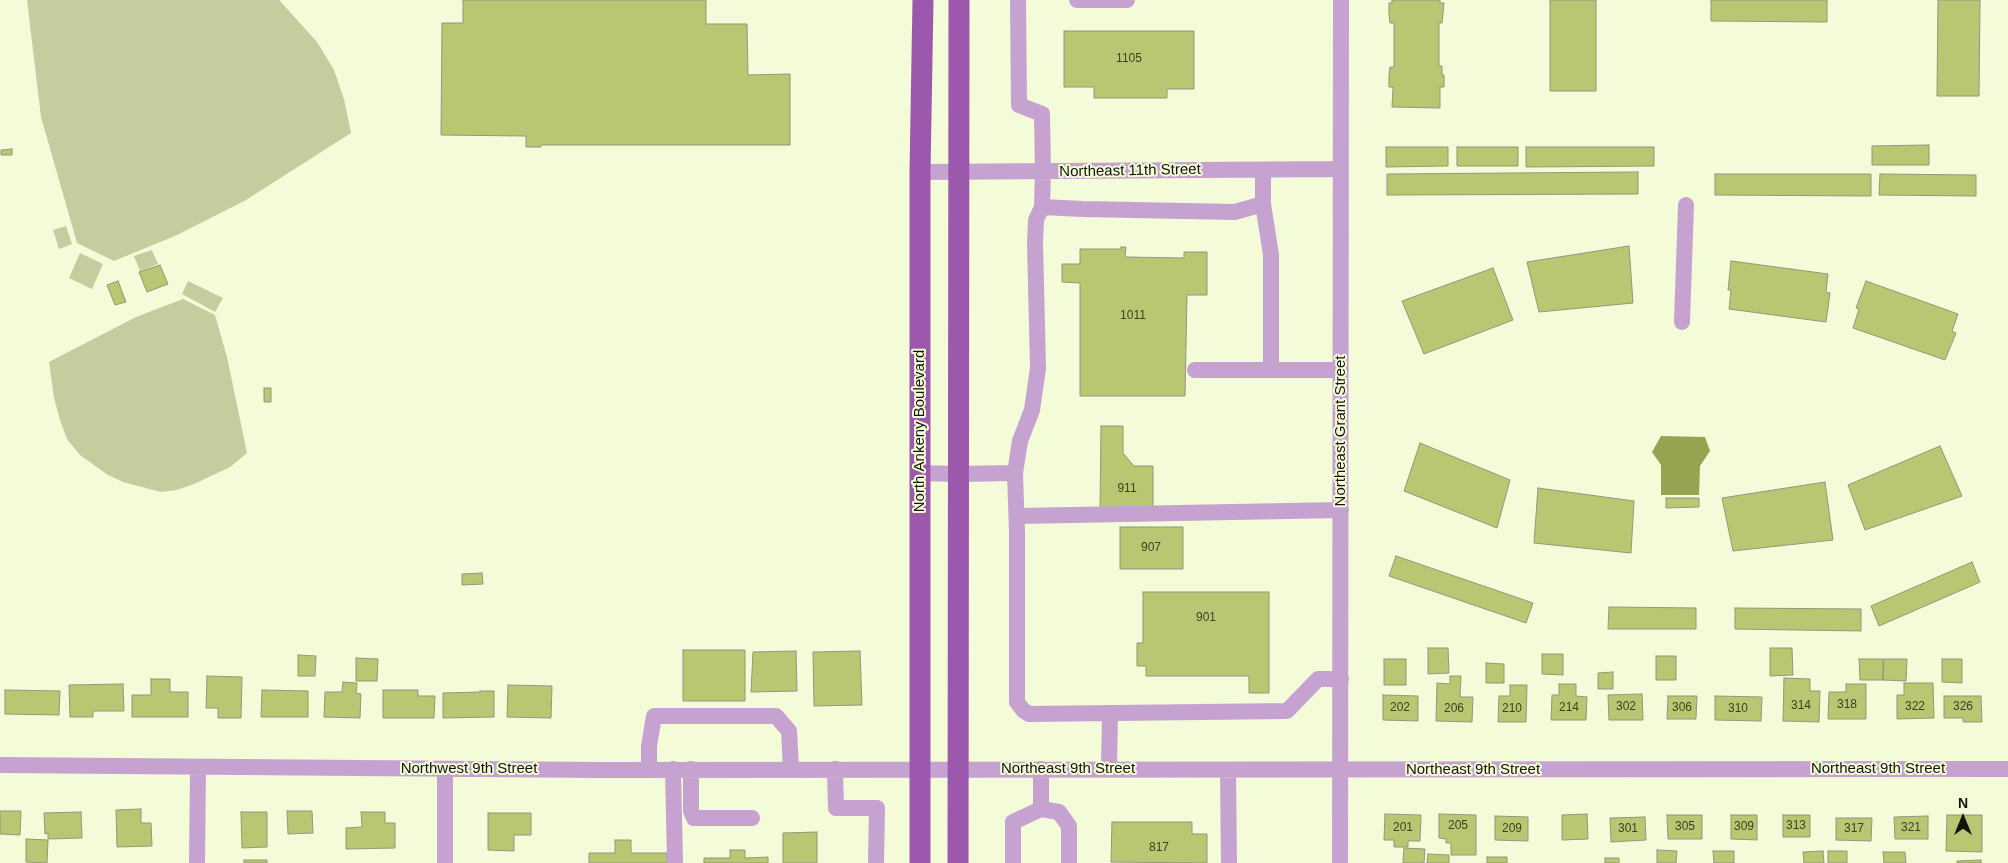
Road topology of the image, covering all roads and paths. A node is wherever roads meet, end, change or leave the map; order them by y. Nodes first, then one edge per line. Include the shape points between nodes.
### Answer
1 (923, 0) edge
2 (959, 0) edge
3 (1018, 0) edge
4 (1077, 0) edge
5 (1127, 0) edge
6 (1341, 0) edge
7 (1340, 169) junction
8 (1263, 170) junction
9 (920, 172) junction
10 (958, 172) junction
11 (1043, 172) junction
12 (1263, 204) junction
13 (1686, 206) dead end
14 (1042, 207) junction
15 (1682, 322) dead end
16 (1195, 370) dead end
17 (1271, 370) junction
18 (1340, 370) junction
19 (920, 473) junction
20 (1015, 473) junction
21 (958, 474) junction
22 (1341, 510) junction
23 (1017, 516) junction
24 (1340, 679) junction
25 (1110, 714) junction
26 (0, 765) edge
27 (198, 767) junction
28 (939, 768) junction
29 (445, 769) junction
30 (649, 769) junction
31 (673, 769) junction
32 (691, 769) junction
33 (791, 769) junction
34 (835, 769) junction
35 (1041, 769) junction
36 (1109, 769) junction
37 (2008, 769) edge
38 (1228, 770) junction
39 (1340, 770) junction
40 (1041, 809) junction
41 (752, 818) dead end
42 (197, 863) edge
43 (445, 863) edge
44 (674, 863) edge
45 (876, 863) edge
46 (920, 863) edge
47 (958, 863) edge
48 (1013, 863) edge
49 (1069, 863) edge
50 (1229, 863) edge
51 (1340, 863) edge

1 - 9 main road, North Ankeny Boulevard
2 - 10 main road, North Ankeny Boulevard
3 - 11 street via 1019,105 1042,114
4 - 5 street
6 - 7 street, Northeast Grant Street
7 - 8 street, Northeast 11th Street
7 - 18 street, Northeast Grant Street
8 - 11 street, Northeast 11th Street
8 - 12 street
9 - 10 street, Northeast 11th Street
9 - 19 main road, North Ankeny Boulevard
10 - 11 street, Northeast 11th Street
10 - 21 main road, North Ankeny Boulevard
11 - 14 street
12 - 14 street via 1235,212
12 - 17 street via 1271,255
13 - 15 street
14 - 20 street via 1036,220 1035,243 1038,368 1032,410 1020,441
16 - 17 street
17 - 18 street
18 - 22 street, Northeast Grant Street
19 - 21 street
19 - 28 main road, North Ankeny Boulevard
20 - 21 street
20 - 23 street
21 - 28 main road, North Ankeny Boulevard
22 - 23 street
22 - 24 street, Northeast Grant Street
23 - 25 street via 1017,702 1029,714
24 - 25 street via 1318,679 1287,711
24 - 39 street, Northeast Grant Street
25 - 36 street
26 - 27 street, Northwest 9th Street
27 - 29 street, Northwest 9th Street
27 - 42 street
28 - 34 street, Northwest 9th Street
28 - 35 street, Northeast 9th Street
28 - 46 main road, North Ankeny Boulevard
28 - 47 main road, North Ankeny Boulevard
29 - 30 street, Northwest 9th Street
29 - 43 street
30 - 31 street, Northwest 9th Street
30 - 33 street via 654,716 776,716 790,731
31 - 32 street, Northwest 9th Street
31 - 44 street
32 - 33 street, Northwest 9th Street
32 - 41 street via 691,812 694,818
33 - 34 street, Northwest 9th Street
34 - 45 street via 836,808 877,808
35 - 36 street, Northeast 9th Street
35 - 40 street
36 - 38 street, Northeast 9th Street
37 - 39 street, Northeast 9th Street
38 - 39 street, Northeast 9th Street
38 - 50 street
39 - 51 street, Northeast Grant Street
40 - 48 street via 1014,822
40 - 49 street via 1059,812 1069,826

